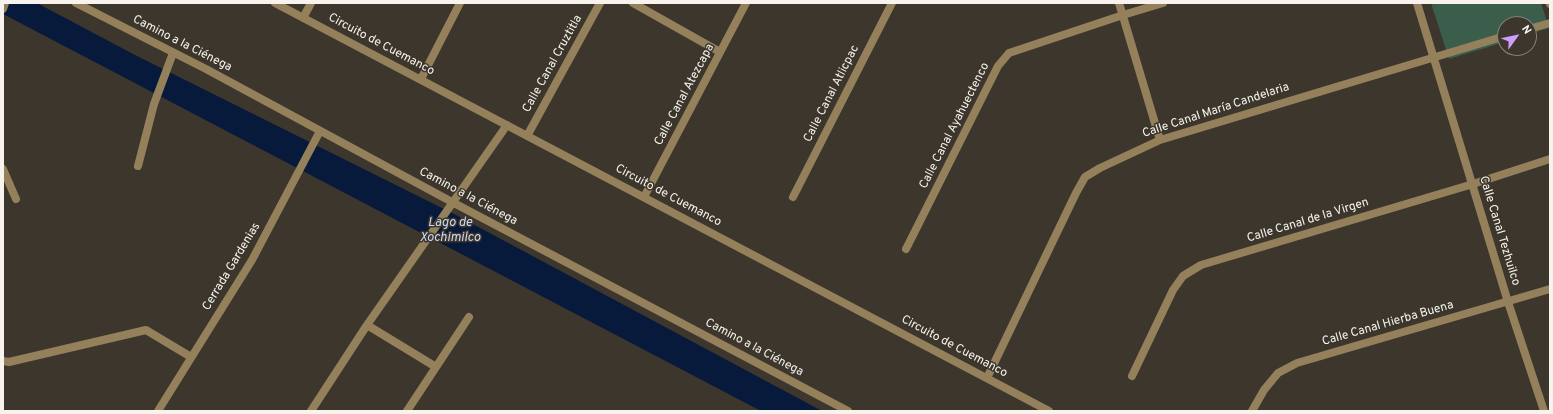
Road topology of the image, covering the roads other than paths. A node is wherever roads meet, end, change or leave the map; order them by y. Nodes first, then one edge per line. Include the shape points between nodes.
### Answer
1 (6, 3) edge
2 (76, 3) edge
3 (275, 3) edge
4 (312, 3) edge
5 (460, 3) edge
6 (600, 3) edge
7 (632, 3) edge
8 (746, 3) edge
9 (892, 3) edge
10 (1119, 3) edge
11 (1163, 3) edge
12 (1418, 3) edge
13 (3, 9) edge
14 (1122, 15) junction
15 (304, 18) junction
16 (1550, 23) edge
17 (1537, 27) edge
18 (1497, 38) edge
19 (720, 52) junction
20 (173, 53) junction
21 (1434, 56) junction
22 (421, 79) junction
23 (507, 125) junction
24 (320, 132) junction
25 (527, 136) junction
26 (1160, 140) junction
27 (1550, 159) edge
28 (138, 166) dead end
29 (3, 169) edge
30 (1473, 184) junction
31 (793, 196) dead end
32 (644, 197) junction
33 (16, 199) dead end
34 (450, 206) junction
35 (906, 248) dead end
36 (1550, 289) edge
37 (1508, 302) junction
38 (470, 317) dead end
39 (367, 325) junction
40 (192, 357) junction
41 (3, 361) edge
42 (436, 367) junction
43 (1132, 376) dead end
44 (987, 378) junction
45 (834, 408) edge
46 (158, 411) edge
47 (311, 411) edge
48 (407, 411) edge
49 (848, 411) edge
50 (1049, 411) edge
51 (1252, 411) edge
52 (1544, 411) edge

1 - 13 street
2 - 20 street, Camino a la Ciénega
3 - 15 street, Circuito de Cuemanco
4 - 15 street
5 - 22 street
6 - 25 street, Calle Canal Cruztitla
7 - 19 street
8 - 19 street, Calle Canal Atezcapa
9 - 31 street, Calle Canal Atlicpac
10 - 14 street
11 - 14 street, Calle Canal Ayahuectenco
12 - 21 street, Calle Canal Tezhuilco
14 - 26 street
14 - 35 street, Calle Canal Ayahuectenco via 1009,53 998,66
15 - 22 street, Circuito de Cuemanco
16 - 17 street
18 - 21 street, Calle Canal María Candelaria
19 - 32 street, Calle Canal Atezcapa
20 - 24 street, Camino a la Ciénega
20 - 28 street via 154,104
21 - 26 street, Calle Canal María Candelaria
21 - 30 street, Calle Canal Tezhuilco
22 - 23 street, Circuito de Cuemanco
23 - 25 street, Circuito de Cuemanco
23 - 34 street
24 - 34 street, Camino a la Ciénega
24 - 40 street, Cerrada Gardenias via 252,260
25 - 32 street, Circuito de Cuemanco
26 - 44 street, Calle Canal María Candelaria via 1100,168 1085,178
27 - 30 street, Calle Canal de la Virgen
29 - 33 street
30 - 37 street, Calle Canal Tezhuilco
30 - 43 street, Calle Canal de la Virgen via 1195,269 1183,276 1173,290
32 - 44 street, Circuito de Cuemanco
34 - 39 street
34 - 45 street, Camino a la Ciénega
36 - 37 street, Calle Canal Hierba Buena
37 - 51 street, Calle Canal Hierba Buena via 1297,363 1278,373
37 - 52 street, Calle Canal Tezhuilco
38 - 42 street
39 - 42 street
39 - 47 street
40 - 41 street via 146,330 9,362
40 - 46 street, Cerrada Gardenias
42 - 48 street
44 - 50 street, Circuito de Cuemanco
45 - 49 street, Camino a la Ciénega

